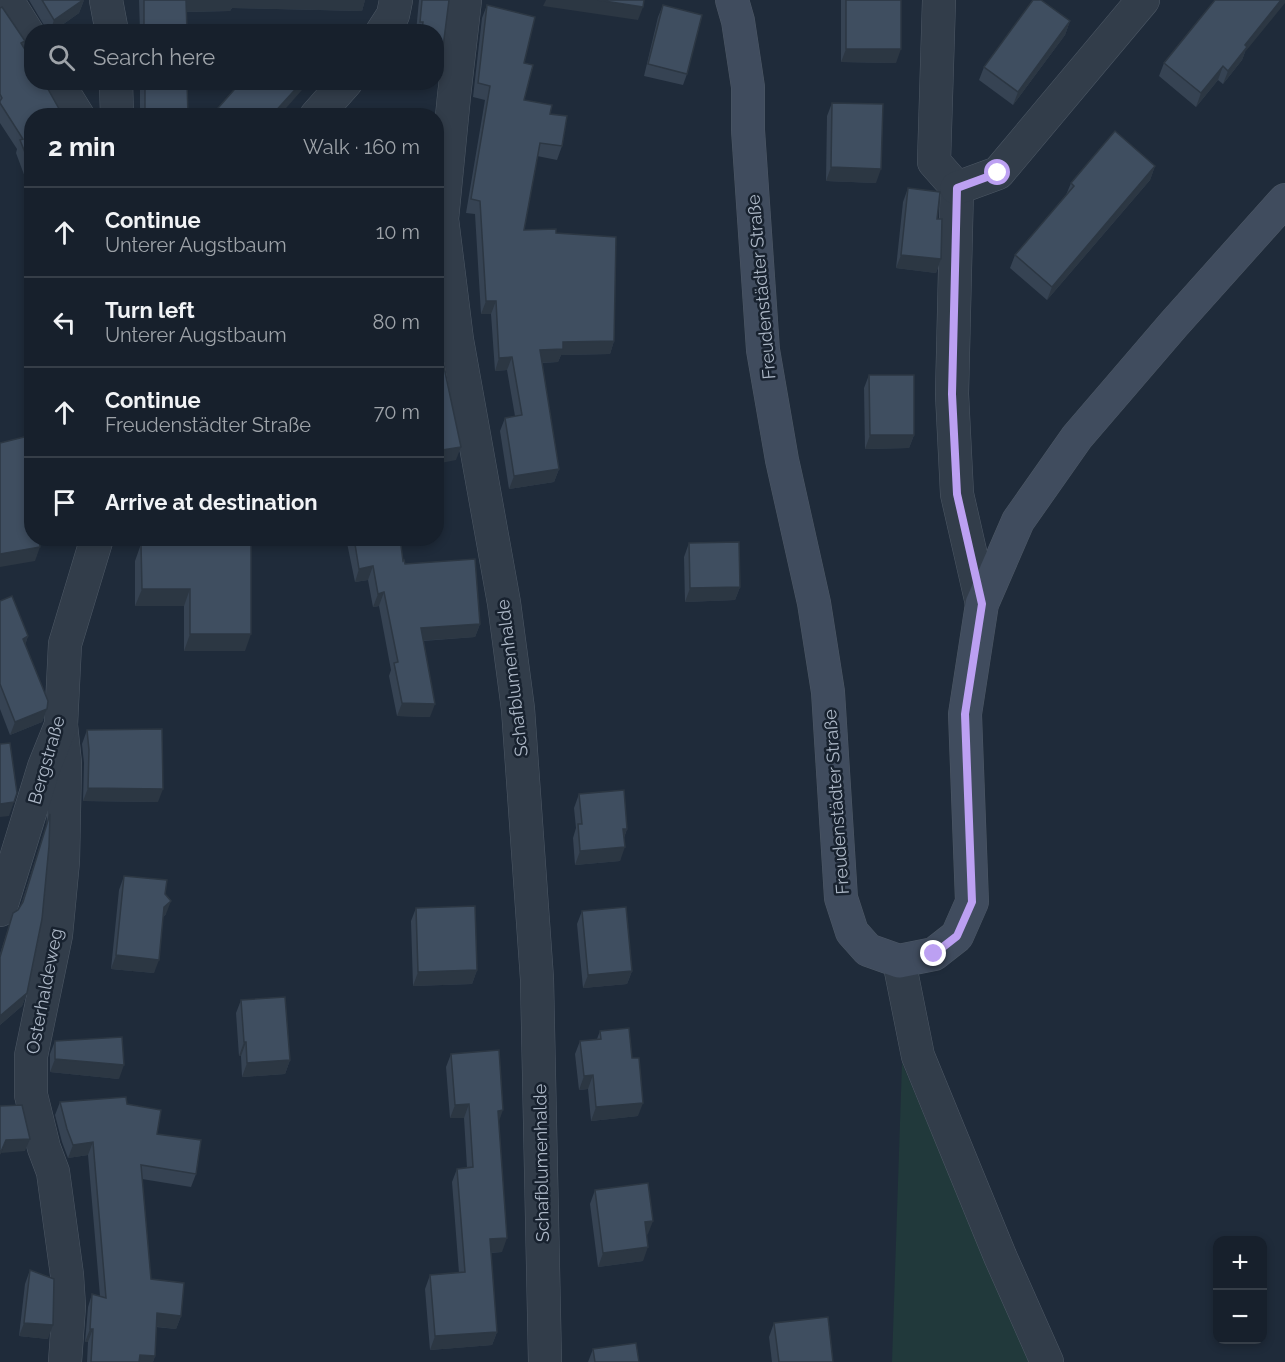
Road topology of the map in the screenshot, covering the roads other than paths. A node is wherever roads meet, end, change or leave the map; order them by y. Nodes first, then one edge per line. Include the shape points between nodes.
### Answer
1 (7, 0) edge
2 (106, 0) edge
3 (396, 0) edge
4 (465, 0) edge
5 (732, 0) edge
6 (939, 0) edge
7 (1143, 0) edge
8 (110, 24) edge
9 (387, 24) edge
10 (24, 27) edge
11 (62, 90) edge
12 (116, 90) edge
13 (339, 90) edge
14 (73, 108) edge
15 (117, 108) edge
16 (323, 108) edge
17 (957, 188) junction
18 (444, 198) edge
19 (1285, 200) edge
20 (444, 235) edge
21 (96, 546) edge
22 (982, 604) junction
23 (61, 725) junction
24 (0, 910) edge
25 (899, 961) junction
26 (65, 1362) edge
27 (545, 1362) edge
28 (1047, 1362) edge

1 - 10 street
2 - 8 street
3 - 9 street
4 - 18 street, Schafblumenhalde
5 - 25 street, Freudenstädter Straße via 748,87 763,350 828,692 841,898 852,932 868,950
6 - 17 street via 934,162
7 - 17 street via 998,173
11 - 14 street
12 - 15 street
13 - 16 street
17 - 22 street via 952,394 957,494
19 - 22 street via 1077,437 1018,521
20 - 27 street, Schafblumenhalde via 457,340 504,603 518,709 537,979
21 - 23 street, Bergstraße via 65,644
22 - 25 street via 965,714 972,902 957,936 934,954
23 - 24 street, Bergstraße
23 - 26 street, Osterhaldeweg via 65,762 63,861 56,935 34,1036 31,1095 53,1172 67,1275
25 - 28 street via 918,1056

